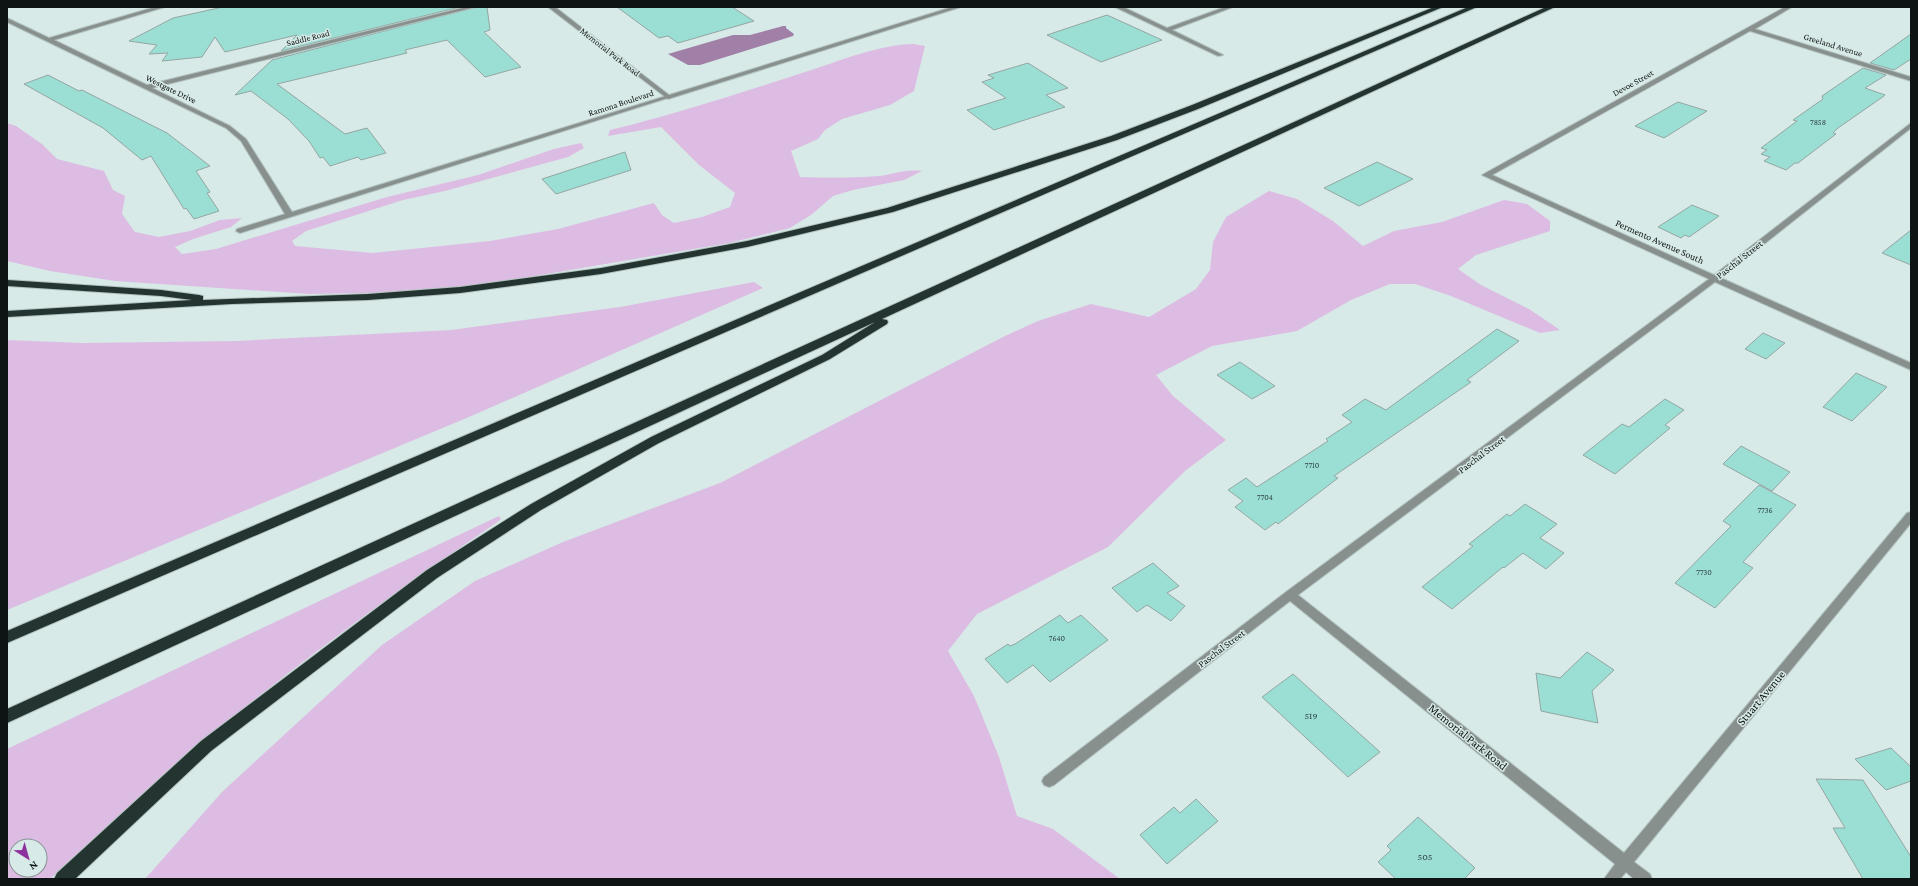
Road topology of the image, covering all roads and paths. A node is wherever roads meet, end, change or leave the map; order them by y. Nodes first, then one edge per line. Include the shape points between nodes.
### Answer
1 (162, 7) edge
2 (473, 7) edge
3 (551, 7) edge
4 (958, 7) edge
5 (1118, 7) edge
6 (1230, 7) edge
7 (1440, 7) edge
8 (1474, 7) edge
9 (1552, 7) edge
10 (1789, 7) edge
11 (7, 20) edge
12 (1750, 29) junction
13 (1167, 30) junction
14 (48, 40) junction
15 (1220, 55) dead end
16 (1911, 79) edge
17 (147, 87) junction
18 (668, 97) junction
19 (1911, 125) edge
20 (1486, 175) joint
21 (290, 216) junction
22 (240, 231) dead end
23 (1715, 278) junction
24 (7, 283) edge
25 (926, 295) junction
26 (232, 302) junction
27 (7, 314) edge
28 (1911, 367) edge
29 (1911, 516) edge
30 (1290, 595) junction
31 (7, 637) edge
32 (7, 716) edge
33 (1049, 780) dead end
34 (1625, 863) junction
35 (63, 879) edge
36 (1611, 879) edge
37 (1645, 879) edge

1 - 14 street
2 - 17 street, Saddle Road
3 - 18 street, Memorial Park Road
4 - 18 street, Ramona Boulevard
5 - 13 street
6 - 13 street
7 - 26 highway via 1195,108 1114,138 875,213 679,258 535,280 460,290
8 - 31 highway
9 - 25 highway
10 - 12 street, Devoe Street
11 - 14 street, Westgate Drive
12 - 16 street, Greeland Avenue
12 - 20 street, Devoe Street
13 - 15 street
14 - 17 street, Westgate Drive
17 - 21 street, Westgate Drive via 228,127 244,140
18 - 21 street, Ramona Boulevard
19 - 23 street, Paschal Street
20 - 23 street, Permento Avenue South
21 - 22 street, Ramona Boulevard
23 - 28 street, Permento Avenue South
23 - 30 street, Paschal Street
24 - 26 highway via 162,293
25 - 32 highway
25 - 35 highway via 826,357 655,440 536,506 432,574 206,746
26 - 27 highway
29 - 34 street, Stuart Avenue
30 - 33 street, Paschal Street
30 - 34 street, Memorial Park Road
34 - 36 street, Stuart Avenue
34 - 37 street, Memorial Park Road

